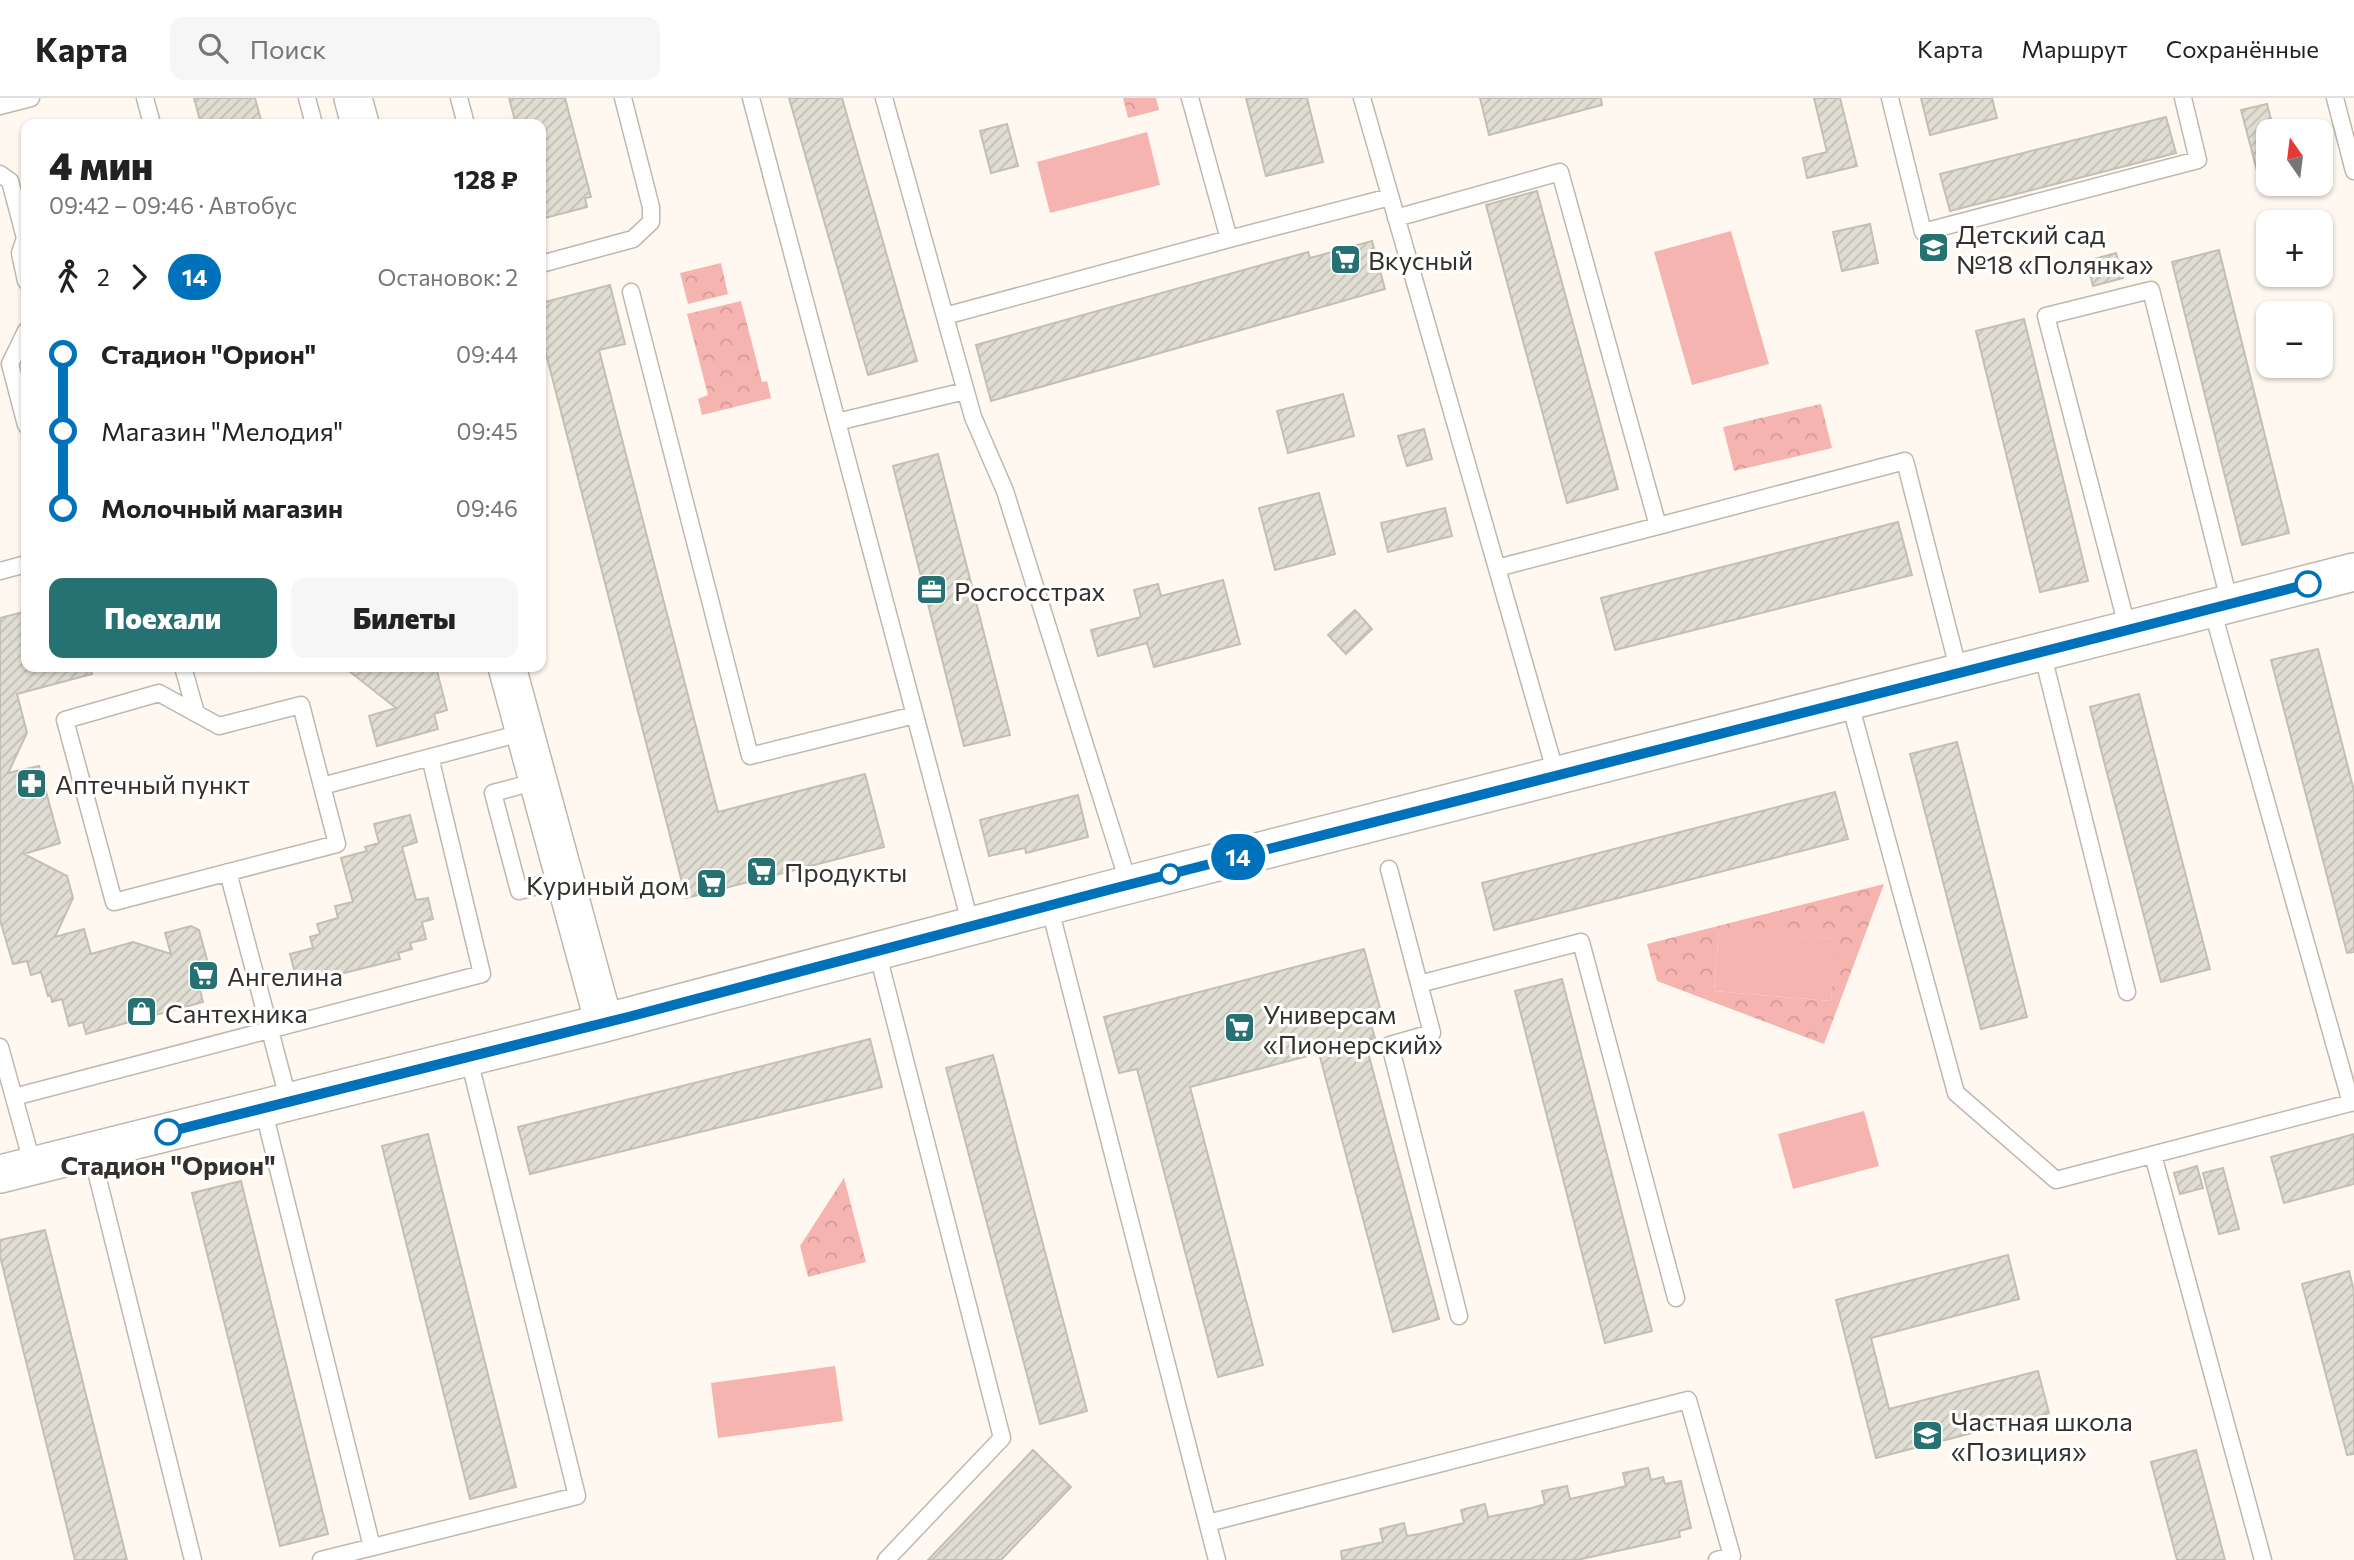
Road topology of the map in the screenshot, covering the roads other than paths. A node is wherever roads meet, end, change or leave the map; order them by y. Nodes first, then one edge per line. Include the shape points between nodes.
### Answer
1 (31, 98) edge
2 (145, 98) edge
3 (307, 98) edge
4 (353, 98) edge
5 (458, 98) edge
6 (623, 98) edge
7 (751, 98) edge
8 (884, 98) edge
9 (1191, 98) edge
10 (1362, 98) edge
11 (1890, 98) edge
12 (2183, 98) edge
13 (2335, 98) edge
14 (0, 106) edge
15 (151, 119) edge
16 (313, 119) edge
17 (359, 119) edge
18 (464, 119) edge
19 (2354, 171) edge
20 (0, 174) edge
21 (1390, 197) junction
22 (1396, 218) junction
23 (21, 223) edge
24 (1229, 239) junction
25 (546, 263) edge
26 (631, 292) dead end
27 (945, 316) junction
28 (21, 341) edge
29 (965, 391) junction
30 (21, 406) edge
31 (837, 422) junction
32 (1658, 526) junction
33 (21, 565) edge
34 (1497, 568) junction
35 (0, 571) edge
36 (2354, 572) edge
37 (2221, 606) junction
38 (2128, 630) junction
39 (2042, 652) junction
40 (184, 672) edge
41 (508, 672) edge
42 (1959, 673) junction
43 (1849, 700) junction
44 (196, 713) junction
45 (915, 715) junction
46 (525, 732) junction
47 (430, 757) junction
48 (1556, 774) junction
49 (322, 786) junction
50 (1389, 869) dead end
51 (228, 872) junction
52 (1129, 885) junction
53 (1049, 905) junction
54 (971, 926) junction
55 (877, 951) junction
56 (1419, 984) junction
57 (2127, 992) dead end
58 (604, 1023) junction
59 (270, 1030) junction
60 (0, 1047) edge
61 (468, 1055) junction
62 (14, 1097) junction
63 (2352, 1103) edge
64 (276, 1105) junction
65 (91, 1151) junction
66 (2153, 1155) junction
67 (16, 1170) edge
68 (1676, 1298) dead end
69 (1460, 1316) dead end
70 (1208, 1523) junction
71 (372, 1547) junction
72 (193, 1560) edge
73 (321, 1560) edge
74 (886, 1560) edge
75 (1217, 1560) edge
76 (1717, 1560) edge
77 (2263, 1560) edge

1 - 14 lane
2 - 15 lane
3 - 16 lane
4 - 17 street
5 - 18 lane
6 - 25 lane via 651,222 633,239
7 - 31 lane
8 - 27 lane
9 - 24 lane
10 - 21 lane
11 - 12 lane via 1923,232 2199,160
13 - 19 lane
20 - 23 lane via 10,181
21 - 22 lane
21 - 24 lane
22 - 32 lane via 1560,173
22 - 34 lane
24 - 27 lane
26 - 45 lane via 750,756
27 - 29 lane
28 - 30 lane via 10,364
29 - 31 lane
29 - 52 lane via 1005,491
31 - 45 lane
32 - 34 lane
32 - 42 lane via 1905,461
33 - 35 lane
34 - 48 lane
36 - 37 street
37 - 38 street
37 - 38 lane via 2151,290 2046,316
37 - 63 lane
38 - 39 street
39 - 42 street
39 - 57 lane
40 - 44 lane
41 - 46 street
42 - 43 street
43 - 48 street
43 - 66 lane via 1956,1093 2056,1180
44 - 49 lane via 219,726 301,705
44 - 51 lane via 159,693 65,720 114,902
45 - 54 lane
46 - 47 lane
46 - 58 street
47 - 49 lane
47 - 59 lane via 482,974
48 - 52 street
49 - 51 lane via 337,844
50 - 56 lane
51 - 59 lane
52 - 53 street
53 - 54 street
53 - 70 lane
54 - 55 street
55 - 58 street
55 - 74 lane via 1002,1438
56 - 68 lane via 1581,942
56 - 69 lane via 1432,1033 1390,1045
58 - 61 street
59 - 62 lane
59 - 64 lane
60 - 62 lane
61 - 64 street
61 - 71 lane via 577,1496
62 - 67 lane
63 - 66 lane
64 - 65 street
64 - 71 lane
65 - 67 street
65 - 72 lane
66 - 77 lane
70 - 75 lane
70 - 76 lane via 1688,1400 1732,1556
71 - 73 lane

